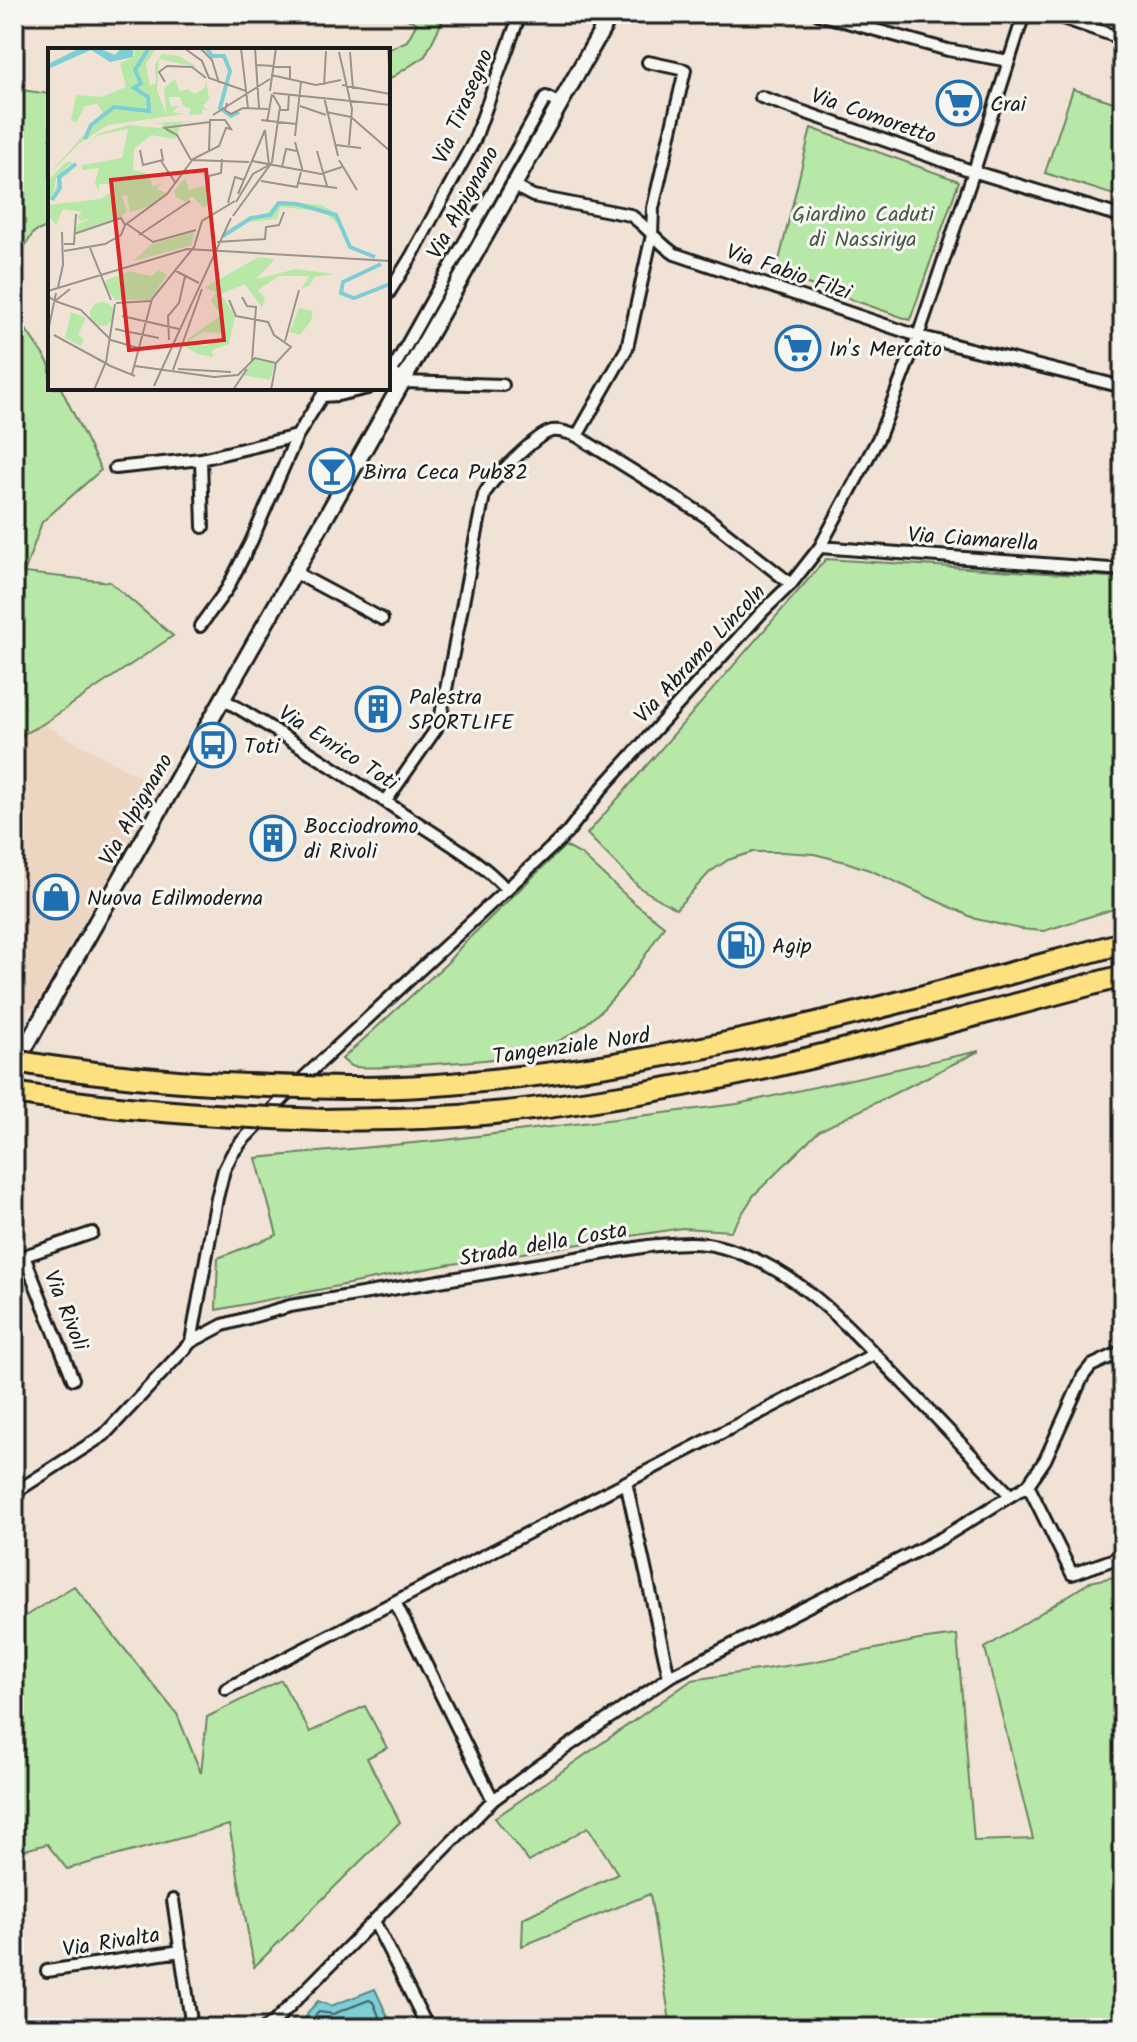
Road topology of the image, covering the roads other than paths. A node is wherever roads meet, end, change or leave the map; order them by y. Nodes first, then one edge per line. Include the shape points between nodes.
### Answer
1 (520, 14) edge
2 (611, 14) edge
3 (818, 14) edge
4 (1024, 14) edge
5 (1051, 14) edge
6 (1123, 39) edge
7 (1009, 61) junction
8 (648, 62) dead end
9 (761, 97) dead end
10 (560, 104) junction
11 (974, 171) junction
12 (514, 186) junction
13 (1123, 217) edge
14 (652, 235) junction
15 (390, 291) edge
16 (918, 336) junction
17 (395, 383) edge
18 (503, 385) dead end
19 (1123, 387) edge
20 (359, 390) edge
21 (325, 392) edge
22 (297, 436) junction
23 (577, 436) junction
24 (201, 459) junction
25 (115, 468) dead end
26 (203, 527) dead end
27 (820, 547) junction
28 (1123, 570) edge
29 (294, 572) junction
30 (791, 584) junction
31 (382, 619) dead end
32 (200, 626) dead end
33 (223, 699) junction
34 (386, 801) junction
35 (507, 890) junction
36 (1123, 943) edge
37 (1123, 976) edge
38 (14, 1061) edge
39 (14, 1067) edge
40 (14, 1093) edge
41 (92, 1233) dead end
42 (19, 1256) edge
43 (191, 1342) junction
44 (1123, 1351) edge
45 (874, 1354) junction
46 (73, 1379) dead end
47 (626, 1482) junction
48 (1028, 1485) junction
49 (14, 1493) edge
50 (1010, 1495) junction
51 (1123, 1556) edge
52 (395, 1602) junction
53 (669, 1677) junction
54 (226, 1689) dead end
55 (493, 1800) junction
56 (173, 1900) dead end
57 (374, 1921) junction
58 (181, 1951) junction
59 (47, 1971) dead end
60 (270, 2025) edge
61 (192, 2028) edge
62 (428, 2028) edge

1 - 15 street, Via Tirasegno via 474,141
2 - 10 street, Via Alpignano
3 - 7 street
4 - 7 street, Via Abramo Lincoln
5 - 6 street
7 - 11 street, Via Abramo Lincoln
8 - 14 street via 685,70 653,208
9 - 11 street, Via Comoretto
10 - 12 street, Via Alpignano
10 - 17 street, Via Alpignano via 546,97 392,371
11 - 13 street, Via Comoretto
11 - 16 street, Via Abramo Lincoln
12 - 14 street, Via Fabio Filzi via 533,196 630,215
12 - 17 street, Via Alpignano
14 - 16 street, Via Fabio Filzi via 675,254
14 - 23 street via 627,348
16 - 19 street, Via Fabio Filzi
16 - 27 street, Via Abramo Lincoln via 879,437
17 - 18 street
17 - 29 street, Via Alpignano
20 - 21 street
21 - 22 street
22 - 24 street
22 - 32 street via 245,554
23 - 30 street via 705,516
23 - 34 street via 545,433 486,490 441,715
24 - 25 street
24 - 26 street
27 - 28 street, Via Ciamarella
27 - 30 street, Via Abramo Lincoln
29 - 31 street
29 - 33 street, Via Alpignano
30 - 35 street, Via Abramo Lincoln via 566,834
33 - 34 street, Via Enrico Toti
33 - 39 street, Via Alpignano
34 - 35 street, Via Enrico Toti via 490,872
35 - 43 street, Via Abramo Lincoln via 298,1083 232,1154 217,1198
36 - 38 highway, Tangenziale Nord, bridge via 782,1032 583,1069 472,1083 369,1088 207,1084
37 - 40 highway, bridge via 709,1080 494,1113 324,1120 232,1117
41 - 42 street, Via Rivoli
42 - 46 street, Via Rivoli
43 - 45 street, Strada della Costa via 223,1325 290,1306 688,1242 719,1246 764,1262 800,1284
43 - 49 street via 104,1435
44 - 48 street via 1091,1366 1083,1376
45 - 47 street
45 - 50 street, Strada della Costa
47 - 52 street
47 - 53 street
48 - 50 street
48 - 51 street via 1072,1574
50 - 53 street via 942,1538
52 - 54 street
52 - 55 street
53 - 55 street
55 - 57 street
56 - 58 street, Via Rivalta
57 - 60 street
57 - 62 street
58 - 59 street, Via Rivalta
58 - 61 street, Via Rivalta

